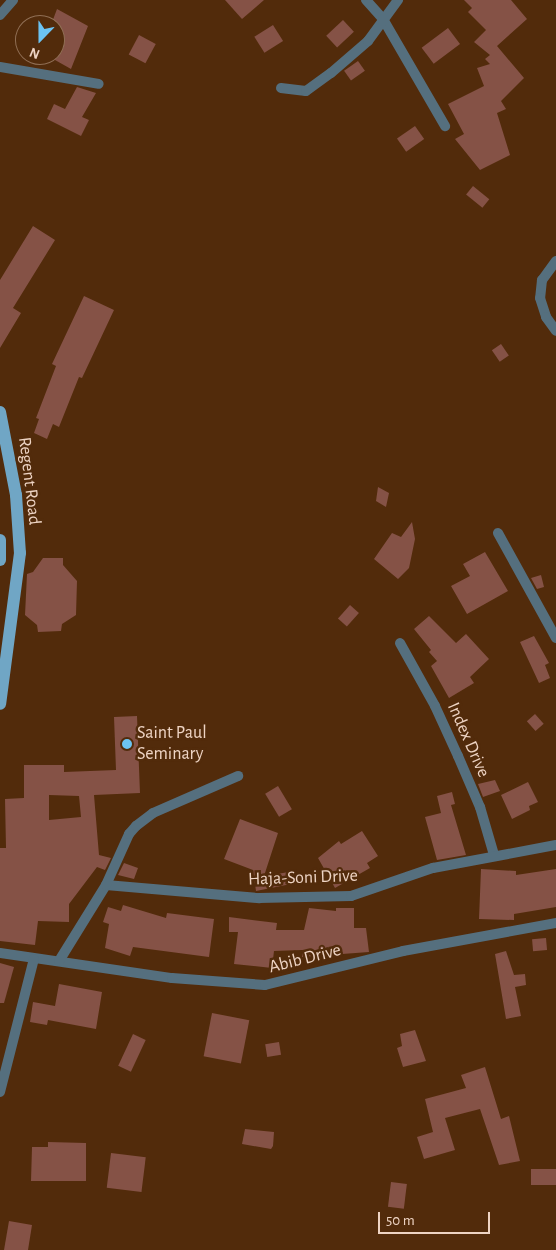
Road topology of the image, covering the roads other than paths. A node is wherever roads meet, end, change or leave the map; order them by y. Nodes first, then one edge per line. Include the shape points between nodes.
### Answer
1 (13, 0) edge
2 (366, 0) edge
3 (398, 0) edge
4 (0, 15) edge
5 (383, 19) junction
6 (0, 67) edge
7 (99, 84) dead end
8 (280, 88) dead end
9 (445, 126) dead end
10 (556, 261) edge
11 (556, 331) edge
12 (0, 412) edge
13 (498, 533) dead end
14 (0, 540) edge
15 (0, 560) edge
16 (556, 638) edge
17 (400, 643) dead end
18 (0, 704) edge
19 (238, 776) dead end
20 (556, 845) edge
21 (494, 856) junction
22 (106, 885) junction
23 (556, 923) edge
24 (0, 953) edge
25 (34, 959) junction
26 (58, 961) junction
27 (0, 1092) edge

1 - 4 street
2 - 5 street
3 - 5 street
5 - 8 street via 368,41 306,90
5 - 9 street
6 - 7 street
10 - 11 street via 542,280 540,298 546,317
12 - 18 main road, Regent Road via 16,494 20,553
13 - 16 street
14 - 15 main road
17 - 21 street, Index Drive via 458,756 480,807
19 - 22 street via 144,819 129,834
20 - 21 street, Haja-Soni Drive
21 - 22 street, Haja-Soni Drive via 432,868 350,896 258,898
22 - 26 street
23 - 26 street, Abib Drive via 403,951 265,985 172,978
24 - 25 street, Abib Drive
25 - 26 street, Abib Drive
25 - 27 street

